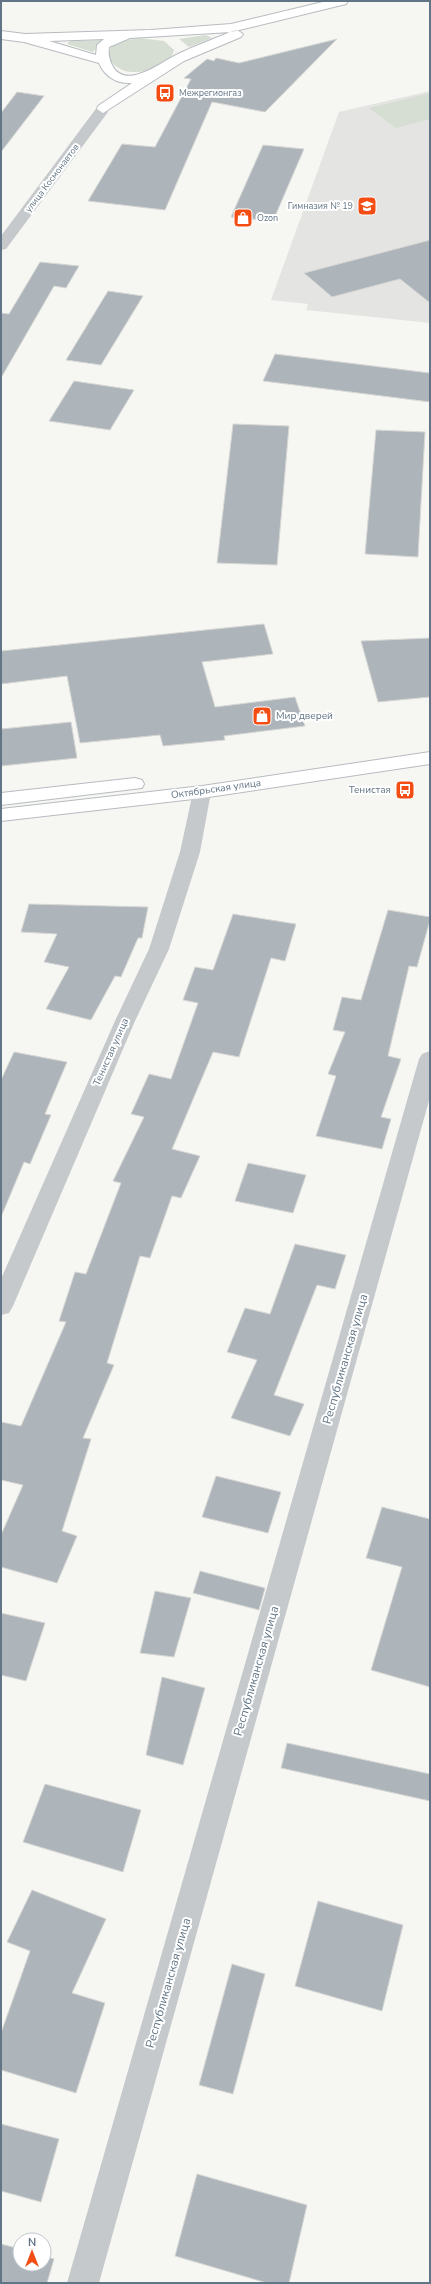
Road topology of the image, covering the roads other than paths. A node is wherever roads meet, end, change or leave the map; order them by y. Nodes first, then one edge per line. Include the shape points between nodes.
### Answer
1 (342, 1) edge
2 (267, 20) junction
3 (151, 34) junction
4 (1, 35) edge
5 (131, 35) junction
6 (25, 38) junction
7 (180, 58) junction
8 (106, 65) junction
9 (156, 72) junction
10 (103, 109) junction
11 (1, 246) edge
12 (430, 745) edge
13 (430, 758) edge
14 (202, 792) junction
15 (1, 799) edge
16 (1, 815) edge
17 (430, 1059) edge
18 (1, 1306) edge
19 (83, 2283) edge

1 - 2 street, улица Космонавтов
2 - 3 street, улица Космонавтов via 231,28
2 - 7 street, улица Космонавтов
3 - 5 street, улица Космонавтов
3 - 7 street, улица Космонавтов via 169,38 181,46 183,51
4 - 6 street, улица Космонавтов
5 - 6 street, улица Космонавтов
5 - 8 street, улица Космонавтов via 113,39 103,45
6 - 8 street, улица Космонавтов
7 - 9 street, улица Космонавтов
8 - 9 street, улица Космонавтов via 115,77 125,79
8 - 10 street, улица Космонавтов
9 - 10 street, улица Космонавтов
10 - 11 street, улица Космонавтов
12 - 15 street, Октябрьская улица via 158,782
13 - 14 street, Октябрьская улица
14 - 16 street, Октябрьская улица
14 - 18 street, Тенистая улица via 190,852 159,949 121,1029
17 - 19 street, Республиканская улица

